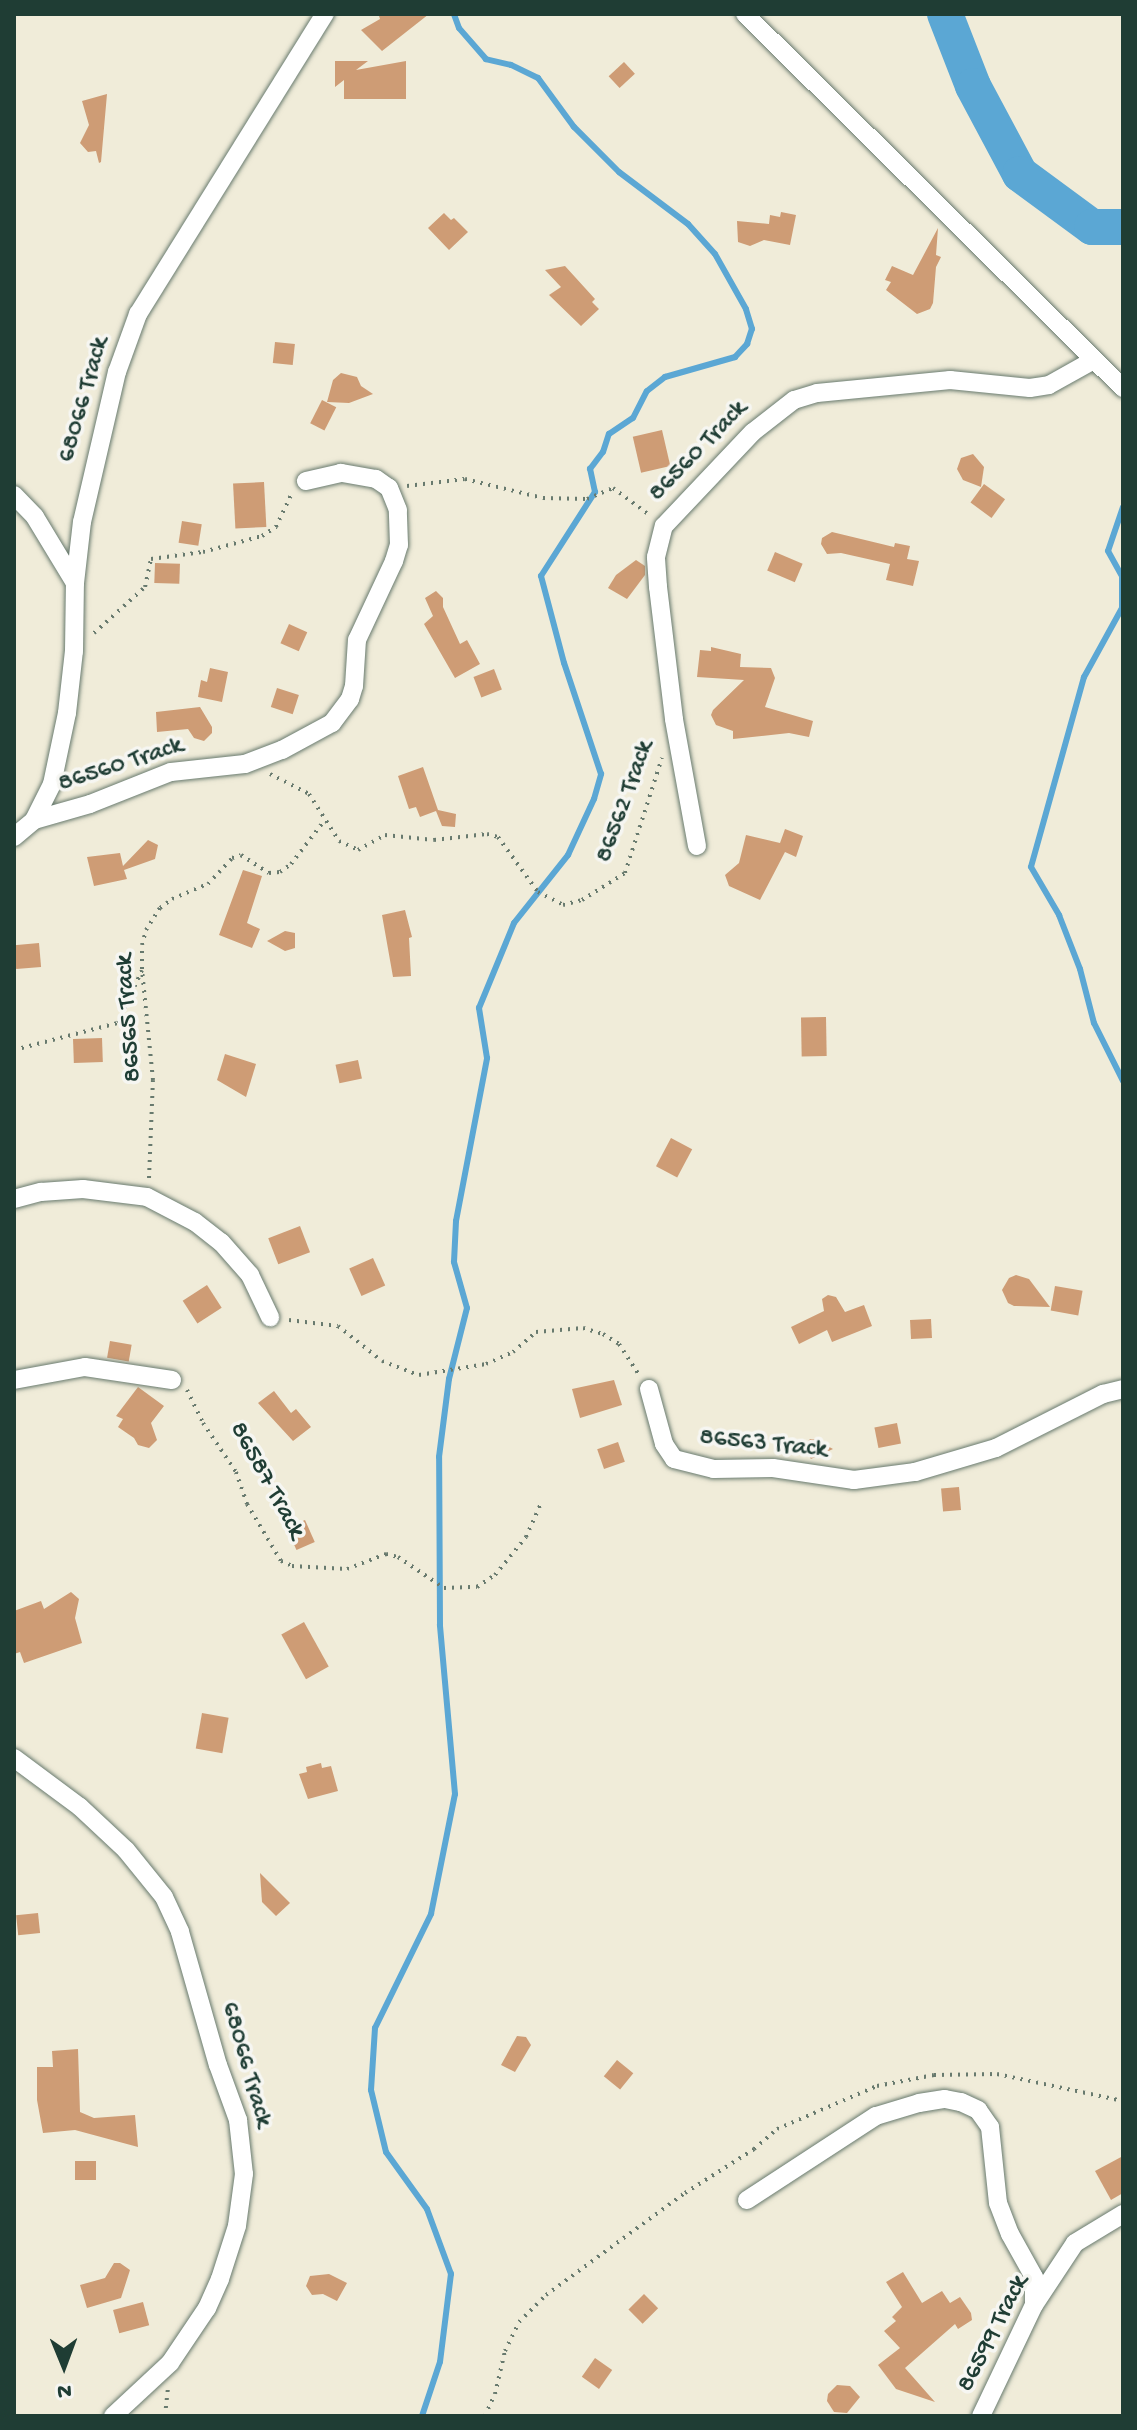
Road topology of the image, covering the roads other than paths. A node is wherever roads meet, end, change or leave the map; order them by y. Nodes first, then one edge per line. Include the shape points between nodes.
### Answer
1 (325, 14) edge
2 (745, 14) edge
3 (1092, 361) junction
4 (1123, 388) edge
5 (306, 481) road end
6 (14, 495) edge
7 (75, 583) junction
8 (34, 820) junction
9 (14, 837) edge
10 (697, 846) dead end
11 (14, 1199) edge
12 (270, 1317) road end
13 (14, 1380) edge
14 (172, 1380) road end
15 (649, 1389) road end
16 (1123, 1389) edge
17 (14, 1758) edge
18 (747, 2200) dead end
19 (1123, 2214) edge
20 (1034, 2305) junction
21 (113, 2416) edge
22 (981, 2416) edge

1 - 7 street, 68066 Track via 138,314 91,472
2 - 3 street
3 - 4 street
3 - 10 street, 86560 Track via 1049,385 1030,388 950,380 817,393 794,400 753,432 664,526 656,557 674,719
5 - 8 street, 86560 Track via 357,474 389,488 398,510 399,545 357,640 350,699 332,723 245,764 171,772
6 - 7 street via 35,517
7 - 8 street, 68066 Track via 67,713 55,772
8 - 9 street, 68066 Track
11 - 12 street via 83,1189 147,1197 221,1242 250,1275
13 - 14 street via 94,1367
15 - 16 street, 86563 Track via 664,1444 674,1459 714,1469 773,1468 854,1480 915,1472 982,1453
17 - 21 street, 68066 Track via 80,1807 126,1850 164,1897 180,1932 238,2120 244,2174 237,2226 220,2279 170,2363
18 - 20 street via 876,2116 919,2103 961,2102 978,2110 990,2127 998,2203 1034,2277
19 - 20 street, 86599 Track via 1075,2243
20 - 22 street, 86599 Track

